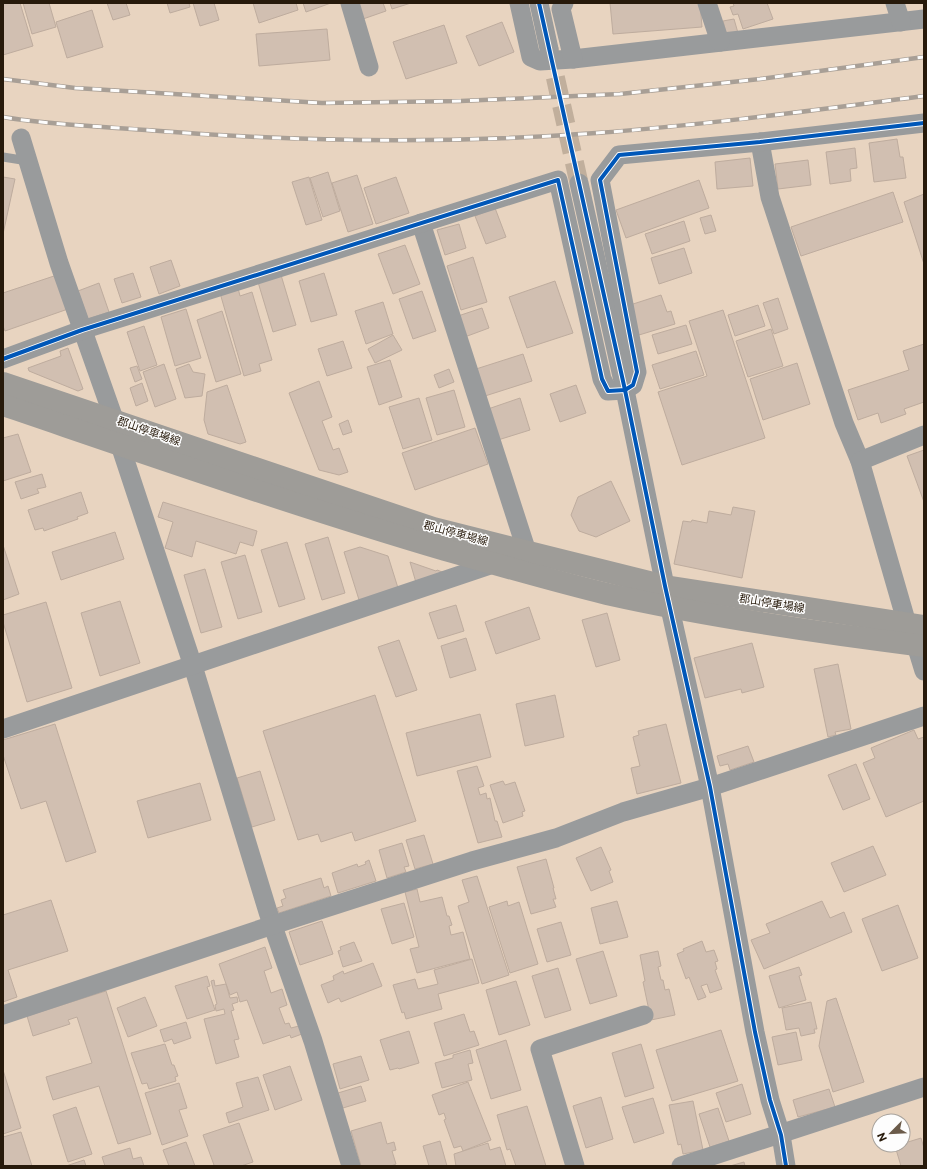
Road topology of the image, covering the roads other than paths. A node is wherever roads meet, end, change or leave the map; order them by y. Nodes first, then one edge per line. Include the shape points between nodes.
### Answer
1 (350, 3) edge
2 (519, 3) edge
3 (539, 3) edge
4 (564, 3) edge
5 (707, 3) edge
6 (895, 3) edge
7 (924, 19) edge
8 (901, 22) junction
9 (720, 42) junction
10 (549, 49) tunnel mouth
11 (573, 59) junction
12 (369, 67) dead end
13 (924, 123) edge
14 (21, 138) dead end
15 (760, 142) junction
16 (3, 157) edge
17 (28, 161) junction
18 (558, 180) junction
19 (600, 180) junction
20 (579, 183) tunnel mouth
21 (421, 223) junction
22 (82, 330) junction
23 (3, 359) edge
24 (3, 383) edge
25 (624, 390) junction
26 (3, 405) edge
27 (114, 419) junction
28 (924, 435) edge
29 (120, 445) junction
30 (860, 461) junction
31 (527, 552) junction
32 (493, 564) junction
33 (665, 586) junction
34 (670, 606) junction
35 (918, 635) edge
36 (193, 666) junction
37 (924, 672) edge
38 (924, 716) edge
39 (3, 729) edge
40 (710, 787) junction
41 (273, 925) junction
42 (3, 1015) edge
43 (644, 1015) dead end
44 (924, 1087) edge
45 (781, 1135) junction
46 (351, 1166) edge
47 (575, 1166) edge
48 (681, 1166) edge
49 (786, 1166) edge

1 - 12 street
2 - 11 street via 531,57 540,61
3 - 10 street
4 - 11 street via 561,9
5 - 9 street
6 - 8 street
7 - 8 street
8 - 9 street
9 - 11 street
13 - 15 street
14 - 17 street
15 - 19 street via 619,155
15 - 30 street via 770,197 844,423
16 - 17 lane
17 - 22 street
18 - 19 street
18 - 21 street
18 - 25 street via 602,379 608,391
19 - 25 street via 637,372 633,385
20 - 25 street
21 - 22 street
21 - 31 street
22 - 23 street
22 - 27 street
24 - 27 main road, 郡山停車場線
25 - 33 street
26 - 29 main road, 郡山停車場線
27 - 31 main road, 郡山停車場線 via 433,528
28 - 30 street
29 - 32 main road, 郡山停車場線 via 337,518
29 - 36 street
30 - 35 street
31 - 33 main road, 郡山停車場線
32 - 34 main road, 郡山停車場線 via 606,594
32 - 36 street
33 - 34 street
33 - 35 main road, 郡山停車場線
34 - 35 main road, 郡山停車場線 via 810,630
34 - 40 street
35 - 37 street
36 - 39 street
36 - 41 street
38 - 40 street
40 - 41 street via 623,812 556,838 472,861
40 - 45 street via 755,1032 770,1100
41 - 42 street
41 - 46 street via 313,1042
43 - 47 street via 540,1049
44 - 45 street
45 - 48 street
45 - 49 street

